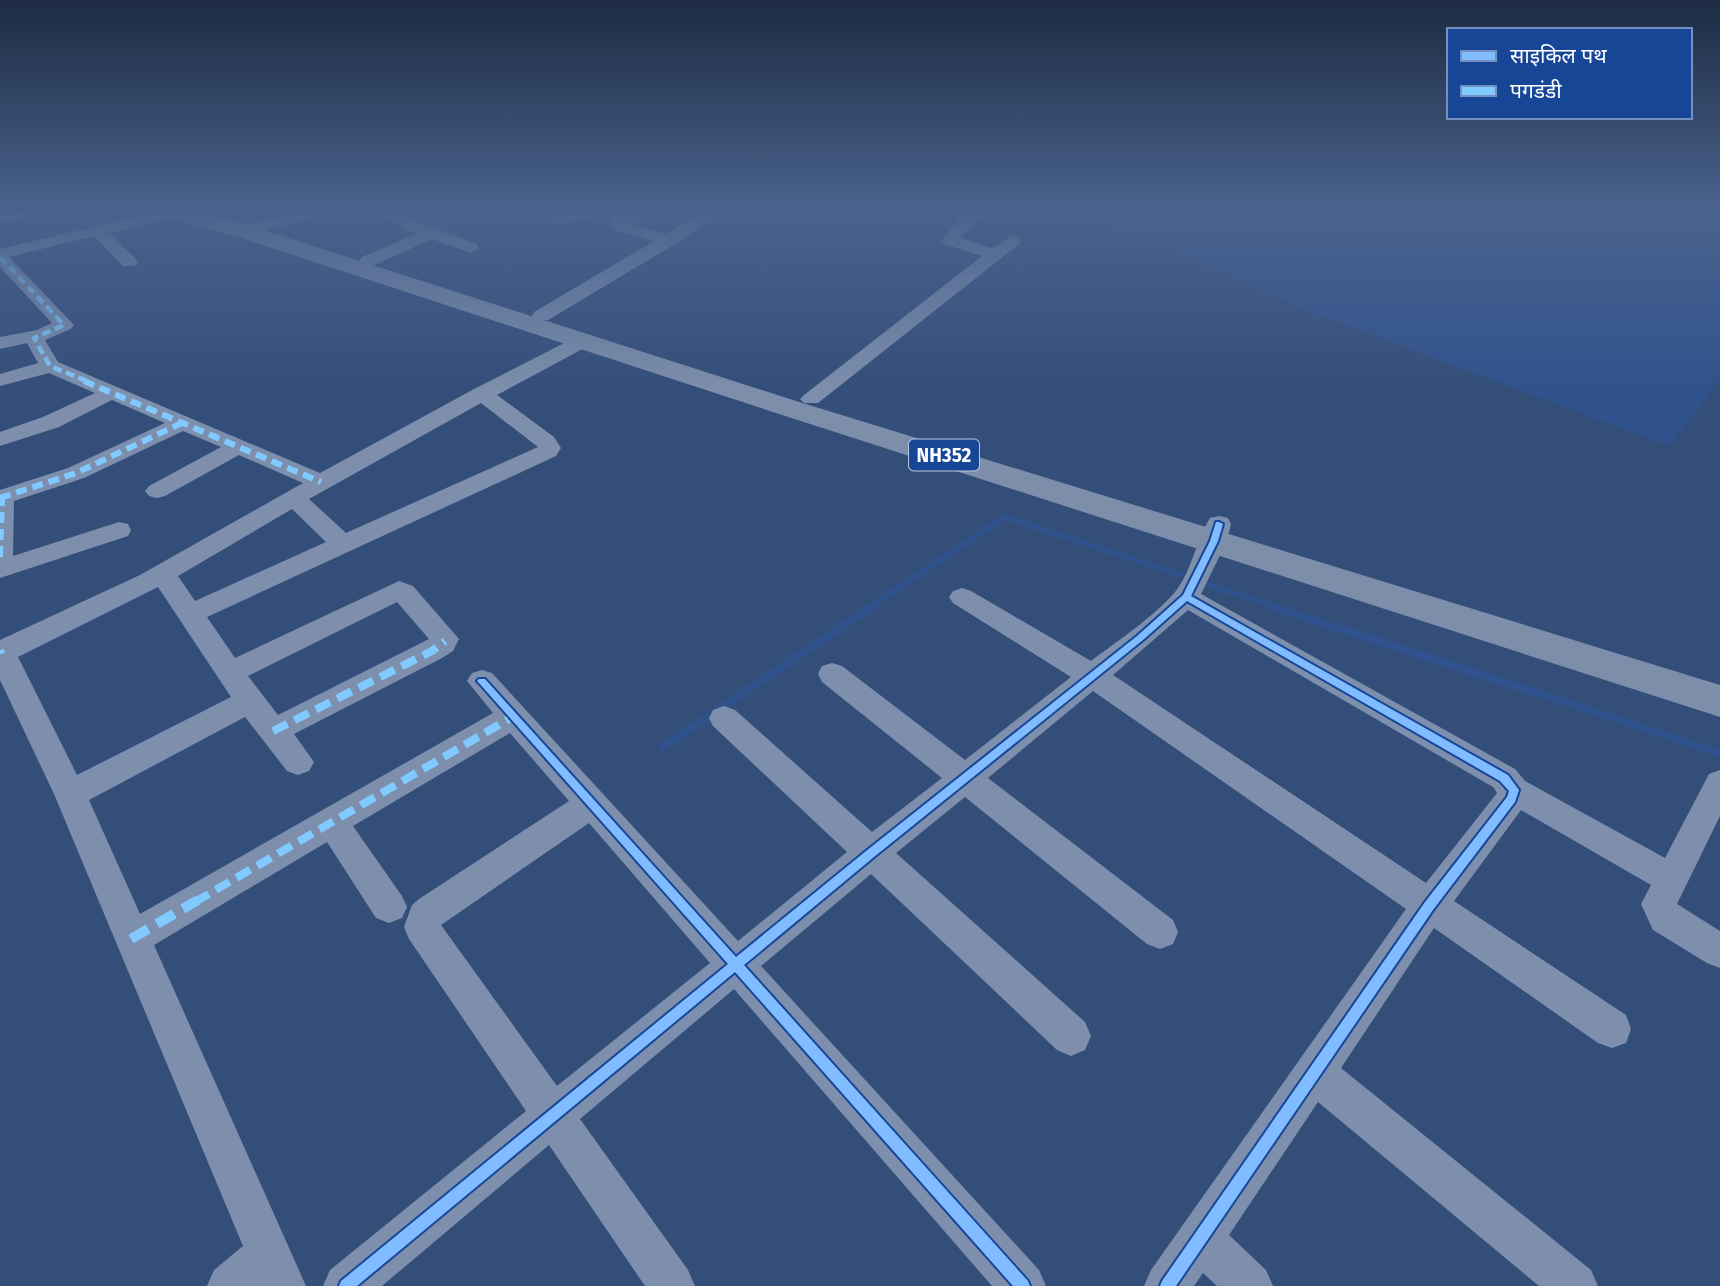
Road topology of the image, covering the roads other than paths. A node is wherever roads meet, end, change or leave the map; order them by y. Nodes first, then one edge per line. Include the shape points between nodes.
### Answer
1 (13, 270) edge
2 (372, 270) edge
3 (396, 270) edge
4 (618, 270) edge
5 (975, 270) edge
6 (541, 316) junction
7 (36, 335) junction
8 (583, 341) junction
9 (0, 343) edge
10 (50, 366) junction
11 (0, 380) edge
12 (113, 392) junction
13 (481, 393) junction
14 (798, 400) junction
15 (184, 422) junction
16 (0, 439) edge
17 (238, 447) junction
18 (321, 482) junction
19 (157, 491) dead end
20 (1, 498) edge
21 (294, 498) junction
22 (118, 530) dead end
23 (1216, 533) junction
24 (343, 544) junction
25 (0, 557) edge
26 (0, 569) edge
27 (163, 573) junction
28 (962, 597) dead end
29 (1186, 597) junction
30 (190, 614) junction
31 (0, 653) edge
32 (231, 672) junction
33 (832, 674) dead end
34 (1091, 675) junction
35 (1720, 678) edge
36 (482, 681) dead end
37 (249, 701) junction
38 (1720, 701) edge
39 (514, 716) junction
40 (724, 718) dead end
41 (273, 731) junction
42 (298, 762) dead end
43 (966, 777) junction
44 (1720, 783) edge
45 (1514, 790) junction
46 (70, 794) junction
47 (592, 803) junction
48 (331, 821) junction
49 (1710, 829) edge
50 (870, 854) junction
51 (1670, 878) junction
52 (1429, 906) junction
53 (389, 907) dead end
54 (1160, 932) dead end
55 (131, 939) junction
56 (1720, 951) edge
57 (734, 966) junction
58 (1612, 1029) dead end
59 (1071, 1037) dead end
60 (1315, 1073) junction
61 (552, 1113) junction
62 (1201, 1240) junction
63 (276, 1271) edge
64 (230, 1286) edge
65 (346, 1286) edge
66 (672, 1286) edge
67 (1023, 1286) edge
68 (1167, 1286) edge
69 (1250, 1286) edge
70 (1575, 1286) edge

1 - 7 street via 64,325
2 - 8 highway, NH352
3 - 6 highway, NH352
4 - 6 street
5 - 14 street
6 - 14 highway, NH352
7 - 9 street
7 - 10 street
8 - 13 street
8 - 14 highway, NH352
10 - 11 street
10 - 12 street
12 - 15 street
12 - 16 street via 51,422
13 - 18 street
13 - 24 street via 546,442 548,451
14 - 23 highway, NH352
15 - 17 street
15 - 20 street via 87,469
17 - 18 street
17 - 19 street
18 - 21 street
20 - 25 street
21 - 24 street
21 - 27 street
22 - 26 street
23 - 29 street
23 - 35 highway, NH352
23 - 38 highway, NH352
24 - 30 street
27 - 30 street
27 - 31 street
28 - 34 street
29 - 34 street
29 - 45 street via 1504,779
30 - 32 street
31 - 46 street
32 - 37 street
32 - 41 street via 399,590 445,639 432,652
33 - 43 street
34 - 43 street
34 - 52 street
36 - 39 street
37 - 41 street
37 - 46 street
39 - 47 street
39 - 48 street
40 - 50 street
41 - 42 street
43 - 50 street
43 - 54 street
44 - 49 street
45 - 51 street
45 - 52 street
46 - 55 street
47 - 57 street
47 - 61 street via 432,910 422,926
48 - 53 street
48 - 55 street
49 - 51 street
50 - 57 street
50 - 59 street
51 - 56 street via 1659,904 1661,912
52 - 58 street
52 - 60 street
55 - 63 street
57 - 61 street
57 - 67 street
60 - 62 street
60 - 70 street
61 - 65 street
61 - 66 street
62 - 68 street
62 - 69 street
63 - 64 street

